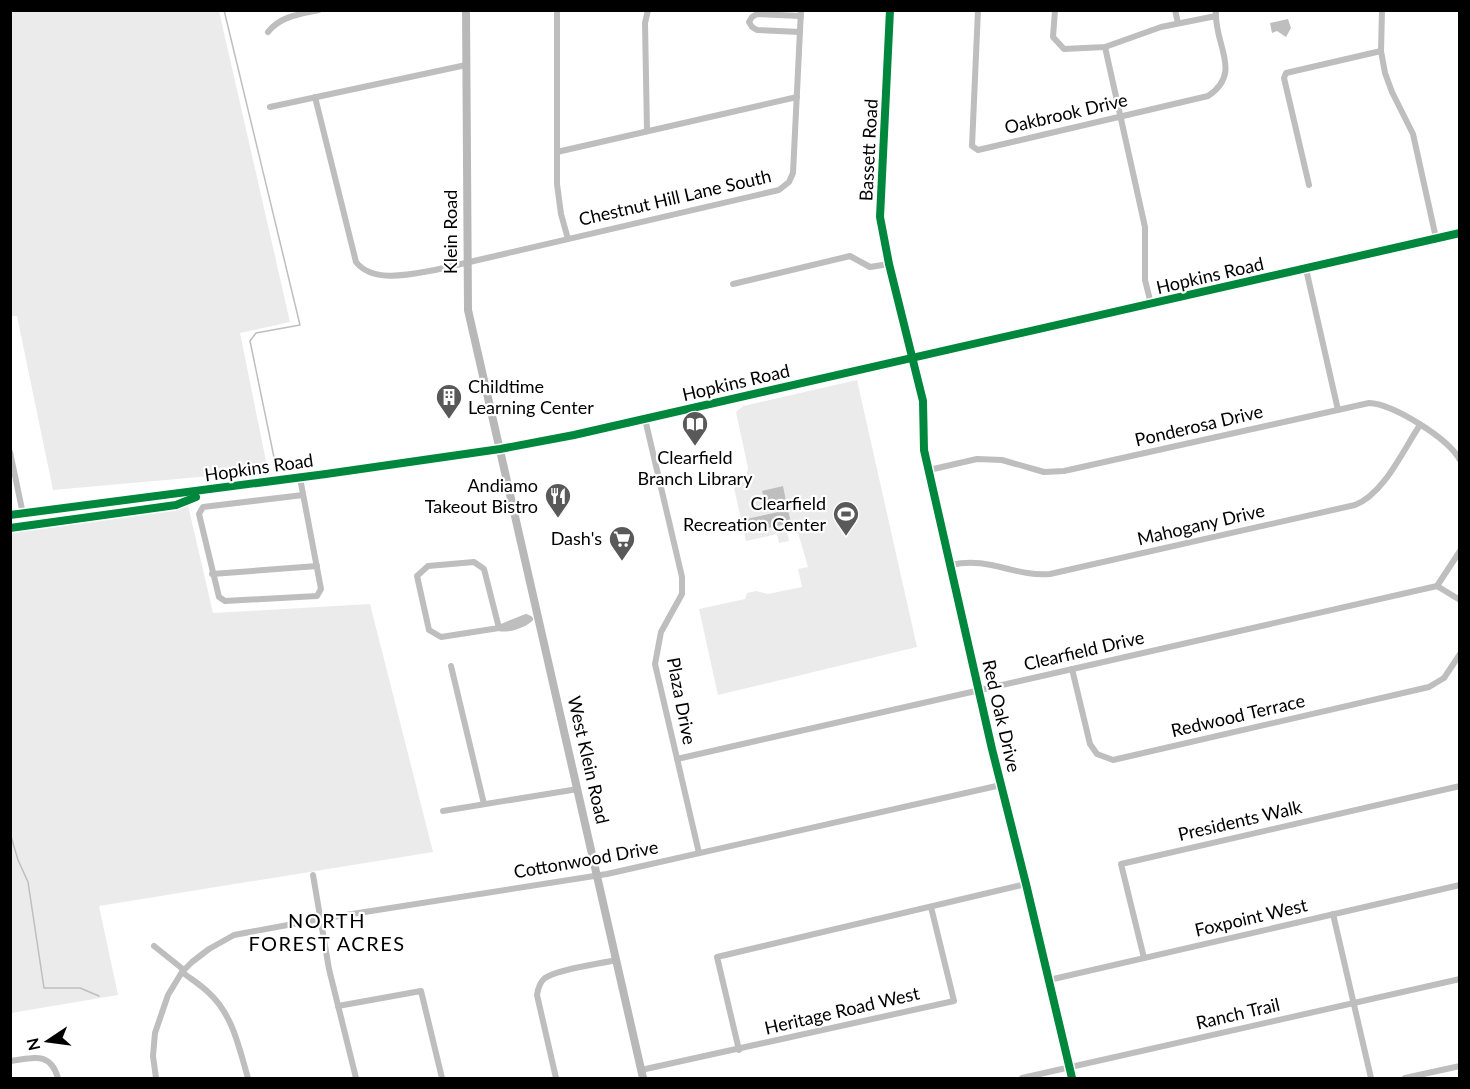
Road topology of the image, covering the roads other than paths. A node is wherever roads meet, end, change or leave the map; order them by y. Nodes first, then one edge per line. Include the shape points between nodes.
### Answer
1 (319, 10) edge
2 (466, 10) edge
3 (557, 10) edge
4 (648, 10) edge
5 (890, 10) edge
6 (978, 10) edge
7 (1055, 10) edge
8 (1175, 10) edge
9 (1382, 10) edge
10 (801, 13) edge
11 (1216, 13) edge
12 (1178, 23) junction
13 (268, 32) dead end
14 (800, 32) junction
15 (1105, 47) junction
16 (1381, 51) junction
17 (466, 65) junction
18 (315, 97) junction
19 (797, 97) junction
20 (270, 107) dead end
21 (1120, 117) junction
22 (647, 131) junction
23 (557, 152) junction
24 (1309, 185) dead end
25 (1460, 233) edge
26 (1436, 238) junction
27 (568, 239) junction
28 (468, 262) junction
29 (889, 264) junction
30 (1306, 269) junction
31 (733, 284) dead end
32 (1151, 304) junction
33 (912, 359) junction
34 (1338, 410) junction
35 (645, 418) junction
36 (1420, 425) junction
37 (500, 449) junction
38 (10, 452) edge
39 (1460, 460) edge
40 (929, 470) junction
41 (300, 478) junction
42 (14, 482) edge
43 (303, 495) junction
44 (22, 514) junction
45 (10, 515) edge
46 (1460, 551) edge
47 (951, 565) junction
48 (317, 566) junction
49 (212, 574) junction
50 (1437, 586) junction
51 (1460, 600) edge
52 (534, 618) junction
53 (499, 628) junction
54 (1460, 654) edge
55 (451, 666) dead end
56 (1072, 669) junction
57 (980, 690) junction
58 (677, 759) junction
59 (1001, 784) junction
60 (1460, 786) edge
61 (578, 789) junction
62 (484, 804) junction
63 (443, 811) dead end
64 (699, 854) junction
65 (313, 875) dead end
66 (596, 875) junction
67 (1026, 884) junction
68 (1460, 885) edge
69 (931, 907) junction
70 (1333, 914) junction
71 (320, 919) junction
72 (154, 946) dead end
73 (1144, 958) junction
74 (616, 960) junction
75 (183, 971) junction
76 (1460, 979) edge
77 (1049, 980) junction
78 (1354, 1003) junction
79 (338, 1006) junction
80 (739, 1050) junction
81 (10, 1061) edge
82 (1460, 1066) edge
83 (1069, 1068) junction
84 (642, 1074) edge
85 (58, 1078) edge
86 (156, 1078) edge
87 (248, 1078) edge
88 (356, 1078) edge
89 (442, 1078) edge
90 (556, 1078) edge
91 (1022, 1078) edge
92 (1072, 1078) edge
93 (1371, 1078) edge
94 (1405, 1078) edge

1 - 13 street via 287,17
2 - 17 street, Klein Road
3 - 23 street
4 - 22 street
5 - 29 street, Bassett Road via 880,217
6 - 21 street, Oakbrook Drive via 972,146 978,150
7 - 15 street via 1053,37 1064,48
8 - 12 street
9 - 16 street
10 - 14 street, Chestnut Hill Lane South
10 - 14 street via 757,14 750,22 757,30
11 - 12 street
11 - 21 street, Oakbrook Drive via 1227,70 1222,86 1204,98
12 - 15 street
14 - 19 street, Chestnut Hill Lane South
15 - 21 street
16 - 24 street via 1286,73
16 - 26 street via 1392,93 1413,134
17 - 18 street
17 - 28 street, Klein Road
18 - 20 street
18 - 28 street, Chestnut Hill Lane South via 359,267 377,274 400,274
19 - 22 street
19 - 27 street, Chestnut Hill Lane South via 793,173 785,187
21 - 32 street via 1144,228 1145,280
22 - 23 street
23 - 27 street via 558,198
25 - 26 street, Hopkins Road
26 - 30 street, Hopkins Road
27 - 28 street, Chestnut Hill Lane South
28 - 37 street, Klein Road via 468,310
29 - 31 street via 870,267 850,256
29 - 33 street, Bassett Road
30 - 32 street, Hopkins Road
30 - 34 street
32 - 33 street, Hopkins Road
33 - 35 street, Hopkins Road
33 - 40 street, Red Oak Drive via 923,401 923,437
34 - 36 street, Ponderosa Drive via 1376,403
34 - 40 street, Ponderosa Drive via 1064,471 1044,472 1002,460 977,459
35 - 37 street, Hopkins Road
35 - 58 street, Plaza Drive via 682,577 682,594 661,632 655,664
36 - 39 street, Ponderosa Drive via 1447,443
36 - 47 street, Mahogany Drive via 1378,489 1355,505 1050,574 1031,574 980,562
37 - 41 street, Hopkins Road
37 - 52 street, West Klein Road
38 - 42 street
40 - 47 street, Red Oak Drive
41 - 43 street
41 - 44 street, Hopkins Road
42 - 44 street
43 - 48 street
43 - 49 street via 203,507 199,514
44 - 45 street, Hopkins Road
46 - 50 street
47 - 57 street, Red Oak Drive
48 - 49 street
48 - 49 street via 321,589 317,596 225,601 219,597
50 - 51 street
50 - 56 street, Clearfield Drive
52 - 53 street
52 - 61 street, West Klein Road
53 - 53 street via 441,637 429,630 417,576 428,566 474,562 484,569
54 - 56 street, Redwood Terrace via 1444,678 1429,687 1113,760 1097,754 1090,744
55 - 62 street
56 - 57 street, Clearfield Drive
57 - 58 street, Clearfield Drive
57 - 59 street, Red Oak Drive
58 - 64 street, Plaza Drive
59 - 64 street, Cottonwood Drive
59 - 67 street, Red Oak Drive
60 - 73 street, Presidents Walk via 1121,864
61 - 62 street
61 - 66 street, West Klein Road
62 - 63 street
64 - 66 street, Cottonwood Drive
65 - 71 street
66 - 71 street, Cottonwood Drive
66 - 74 street, West Klein Road
67 - 69 street
67 - 77 street, Red Oak Drive
68 - 70 street, Foxpoint West
69 - 80 street via 717,957
69 - 80 street, Heritage Road West via 954,1001
70 - 73 street, Foxpoint West
70 - 78 street
71 - 75 street, Cottonwood Drive via 234,935 200,955
71 - 79 street
72 - 75 street
73 - 77 street, Foxpoint West
74 - 84 street, West Klein Road
74 - 90 street via 552,975 540,984 537,995
75 - 86 street, Cottonwood Drive via 158,1020 153,1044
75 - 87 street via 209,992 225,1012
76 - 78 street, Ranch Trail
77 - 83 street, Red Oak Drive
78 - 83 street, Ranch Trail
78 - 93 street
79 - 88 street
79 - 89 street via 421,991
80 - 84 street, Heritage Road West
81 - 85 street via 43,1058 52,1064
82 - 94 street
83 - 91 street, Ranch Trail
83 - 92 street, Red Oak Drive

